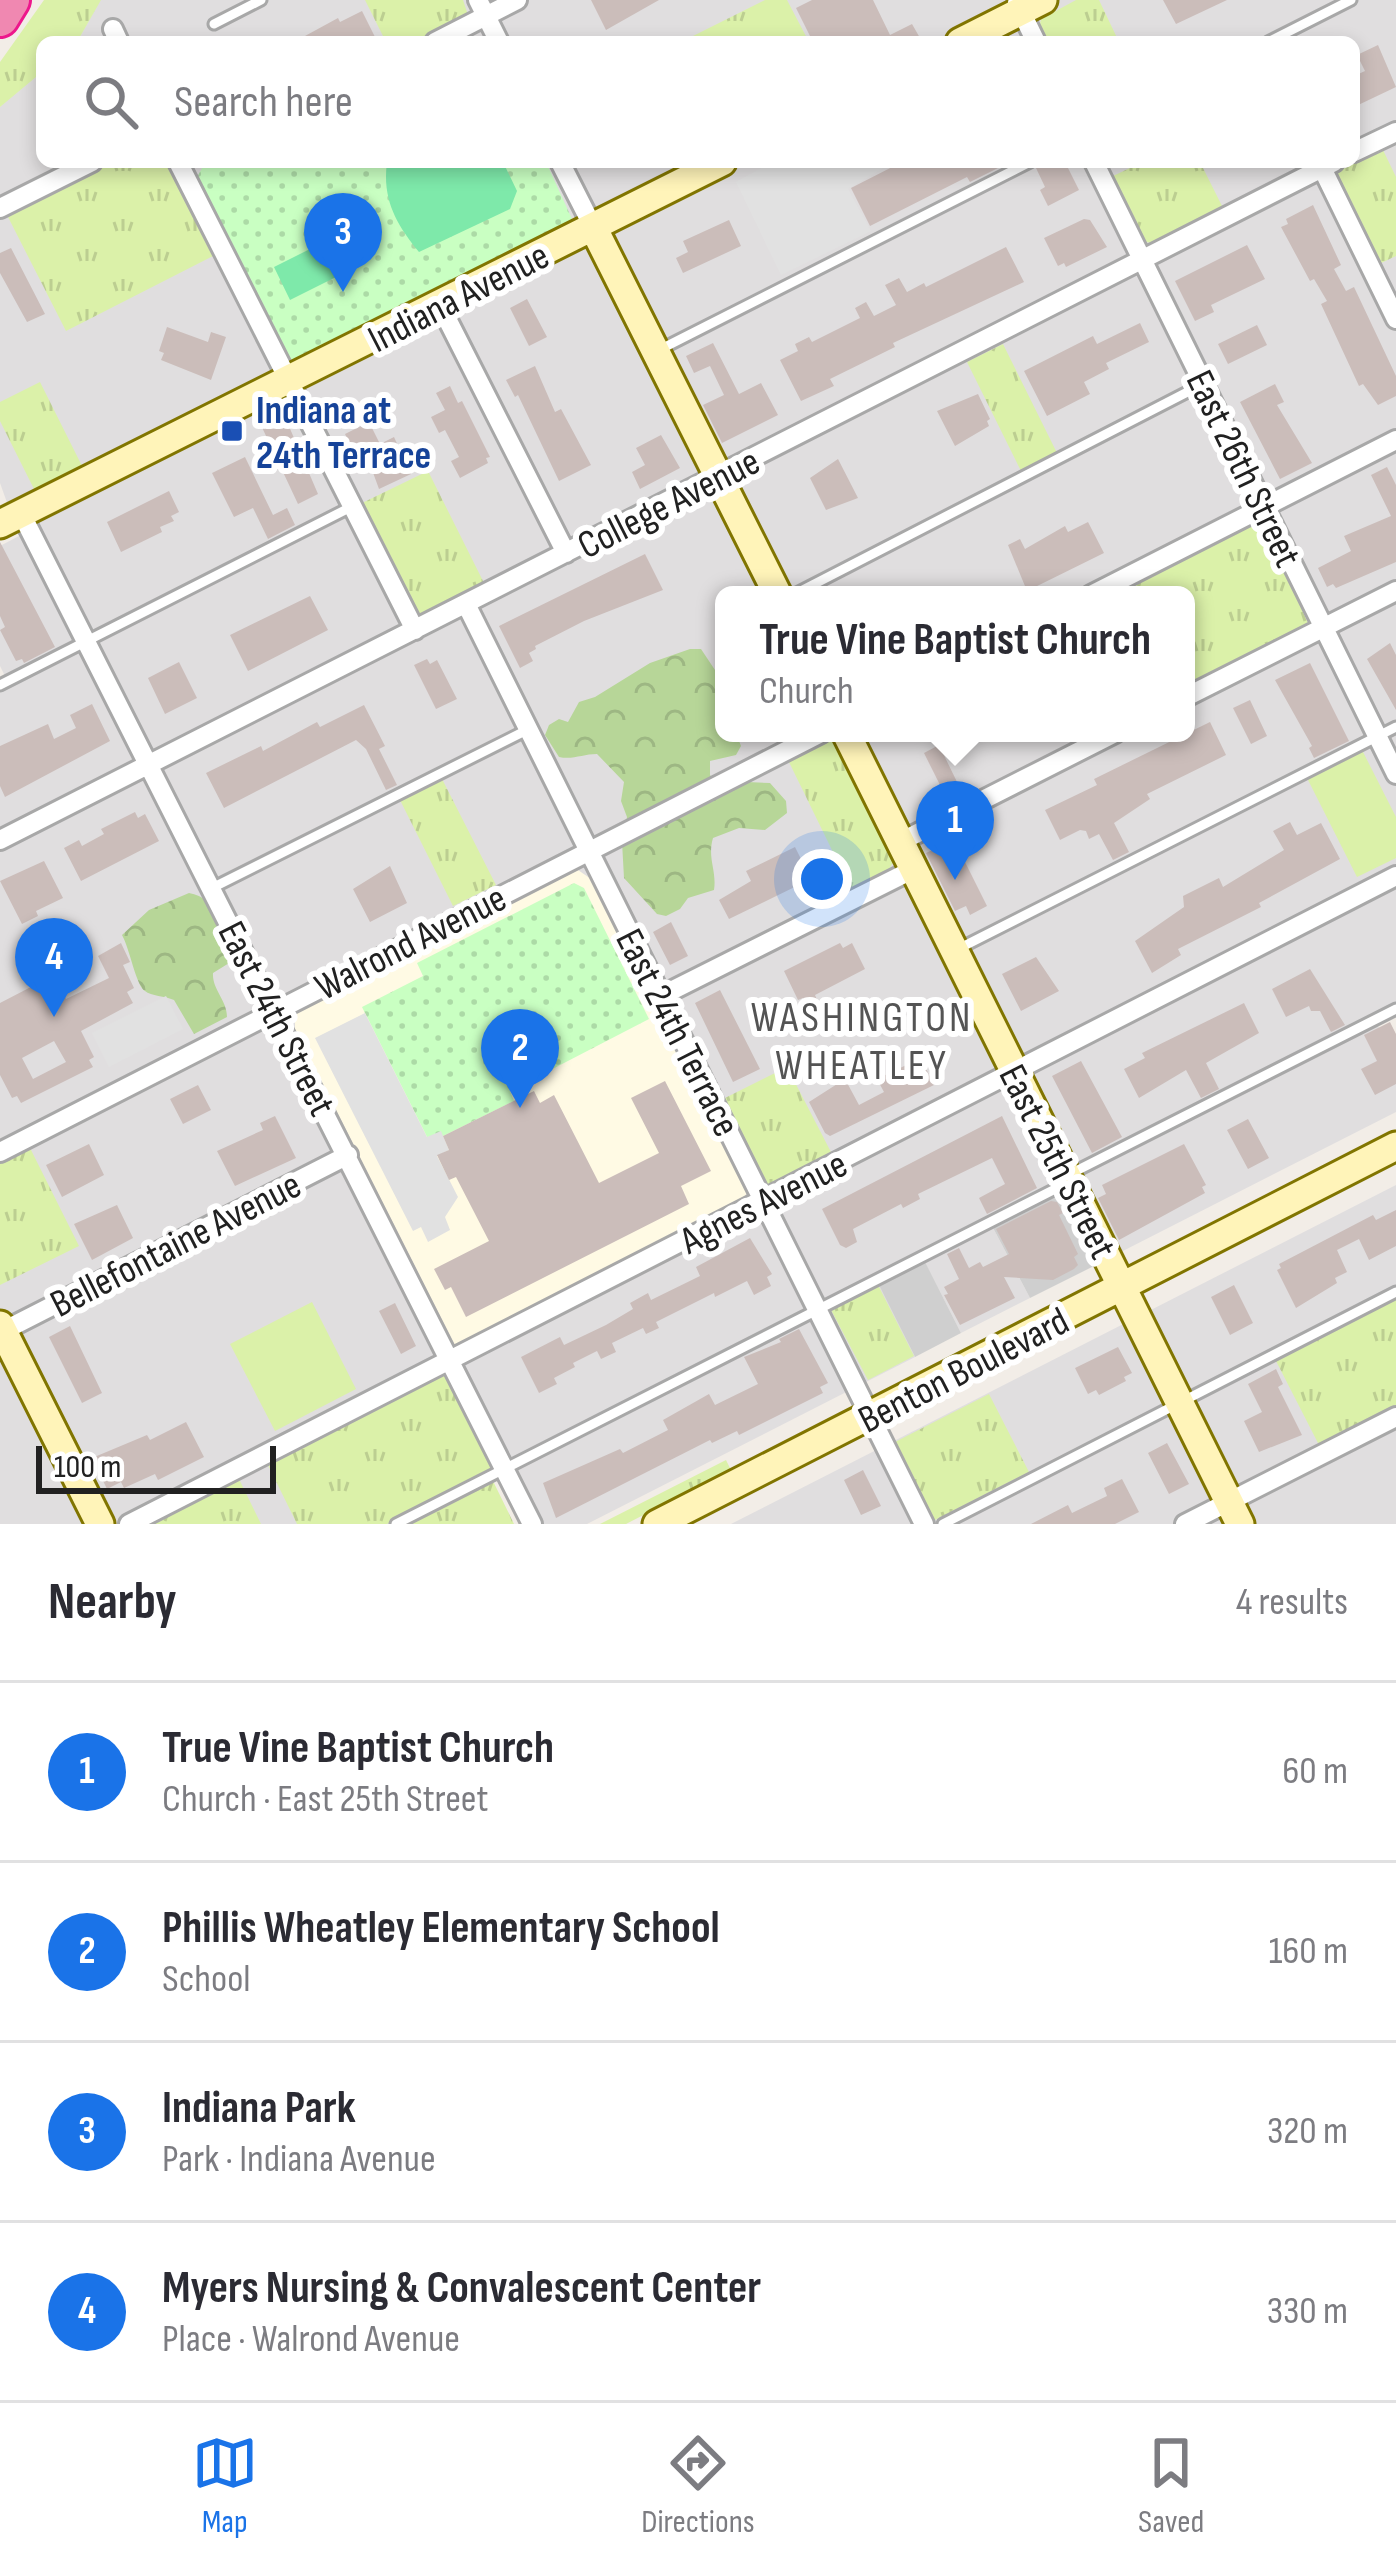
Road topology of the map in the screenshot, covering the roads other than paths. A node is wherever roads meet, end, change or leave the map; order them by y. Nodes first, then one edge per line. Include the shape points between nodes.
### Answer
1 (11, 0) edge
2 (261, 0) edge
3 (517, 0) edge
4 (1352, 0) edge
5 (1026, 4) edge
6 (482, 8) edge
7 (0, 18) edge
8 (214, 24) dead end
9 (443, 36) edge
10 (496, 36) edge
11 (970, 36) edge
12 (1034, 36) edge
13 (1280, 36) edge
14 (1396, 131) edge
15 (1360, 149) edge
16 (80, 168) edge
17 (189, 168) edge
18 (563, 168) edge
19 (710, 168) edge
20 (1018, 168) edge
21 (1097, 168) edge
22 (1322, 168) edge
23 (1329, 168) edge
24 (0, 208) edge
25 (593, 227) junction
26 (1143, 262) junction
27 (440, 305) junction
28 (1396, 319) edge
29 (656, 352) junction
30 (288, 382) junction
31 (1203, 384) junction
32 (1396, 440) edge
33 (719, 477) junction
34 (351, 507) junction
35 (1263, 507) junction
36 (7, 517) edge
37 (566, 554) junction
38 (774, 586) edge
39 (810, 586) edge
40 (1108, 586) edge
41 (1396, 590) edge
42 (466, 604) junction
43 (1323, 627) junction
44 (415, 630) junction
45 (87, 643) junction
46 (0, 685) edge
47 (1195, 692) edge
48 (1396, 727) edge
49 (529, 729) junction
50 (1377, 736) junction
51 (803, 742) edge
52 (850, 742) edge
53 (1097, 742) edge
54 (148, 764) junction
55 (1396, 774) edge
56 (0, 840) edge
57 (900, 842) junction
58 (588, 849) junction
59 (912, 870) junction
60 (1396, 876) edge
61 (212, 888) junction
62 (953, 951) junction
63 (661, 996) junction
64 (1396, 1009) edge
65 (274, 1011) junction
66 (1014, 1070) junction
67 (1396, 1146) edge
68 (0, 1152) edge
69 (348, 1155) junction
70 (1069, 1178) junction
71 (764, 1201) junction
72 (1123, 1288) junction
73 (1396, 1292) edge
74 (818, 1309) junction
75 (1, 1328) edge
76 (451, 1359) junction
77 (1179, 1401) junction
78 (871, 1416) junction
79 (1396, 1417) edge
80 (505, 1468) junction
81 (1234, 1513) edge
82 (100, 1524) edge
83 (129, 1524) edge
84 (395, 1524) edge
85 (532, 1524) edge
86 (657, 1524) edge
87 (924, 1524) edge
88 (943, 1524) edge
89 (1185, 1524) edge

1 - 7 highway
2 - 8 lane
3 - 6 street
4 - 13 lane
5 - 11 street
5 - 12 street
6 - 9 street
6 - 10 street
14 - 15 street
16 - 24 street
17 - 30 street
18 - 25 street
19 - 25 street, Indiana Avenue
20 - 29 lane
21 - 26 street, East 26th Street
22 - 26 street, College Avenue
23 - 28 street
25 - 27 street, Indiana Avenue
25 - 29 street
26 - 31 street, East 26th Street
26 - 33 street, College Avenue
27 - 30 street, Indiana Avenue
27 - 37 street
29 - 33 street
30 - 34 street
30 - 36 street, Indiana Avenue
31 - 35 street, East 26th Street
31 - 39 lane
32 - 35 street
33 - 37 street, College Avenue
33 - 38 street
34 - 44 street
34 - 45 lane
35 - 40 street
35 - 43 street, East 26th Street
36 - 45 street, East 24th Street
37 - 42 street, College Avenue
41 - 43 street
42 - 44 street, College Avenue
42 - 49 street, East 24th Terrace
43 - 47 street
43 - 50 street, East 26th Street
44 - 54 street, College Avenue
45 - 46 lane
45 - 54 street, East 24th Street
48 - 50 lane
49 - 58 street, East 24th Terrace
49 - 61 lane
50 - 55 street, East 26th Street
50 - 62 lane
51 - 58 street, Walrond Avenue
52 - 57 street, East 25th Street
53 - 57 street
54 - 56 street, College Avenue
54 - 61 street, East 24th Street
57 - 59 street, East 25th Street
58 - 63 street, East 24th Terrace
58 - 65 street, Walrond Avenue
59 - 62 street, East 25th Street
59 - 63 street
60 - 66 street, Agnes Avenue
61 - 65 street, East 24th Street
62 - 66 street, East 25th Street
63 - 71 street, East 24th Terrace
64 - 70 lane
65 - 68 street, Walrond Avenue
65 - 69 street, East 24th Street
66 - 70 street, East 25th Street
66 - 71 street, Agnes Avenue
67 - 72 street, Benton Boulevard
69 - 75 street, Bellefontaine Avenue
69 - 76 street, East 24th Street
70 - 72 street, East 25th Street
70 - 74 lane
71 - 74 street, East 24th Terrace
71 - 76 street, Agnes Avenue
72 - 77 street, East 25th Street
72 - 78 street, Benton Boulevard
73 - 77 lane
74 - 78 street, East 24th Terrace
74 - 80 lane
75 - 82 street
76 - 80 street, East 24th Street
76 - 83 street, Agnes Avenue
77 - 81 street, East 25th Street
77 - 88 lane
78 - 86 street, Benton Boulevard
78 - 87 street, East 24th Terrace
79 - 81 street
80 - 84 lane
80 - 85 street, East 24th Street
81 - 89 street

